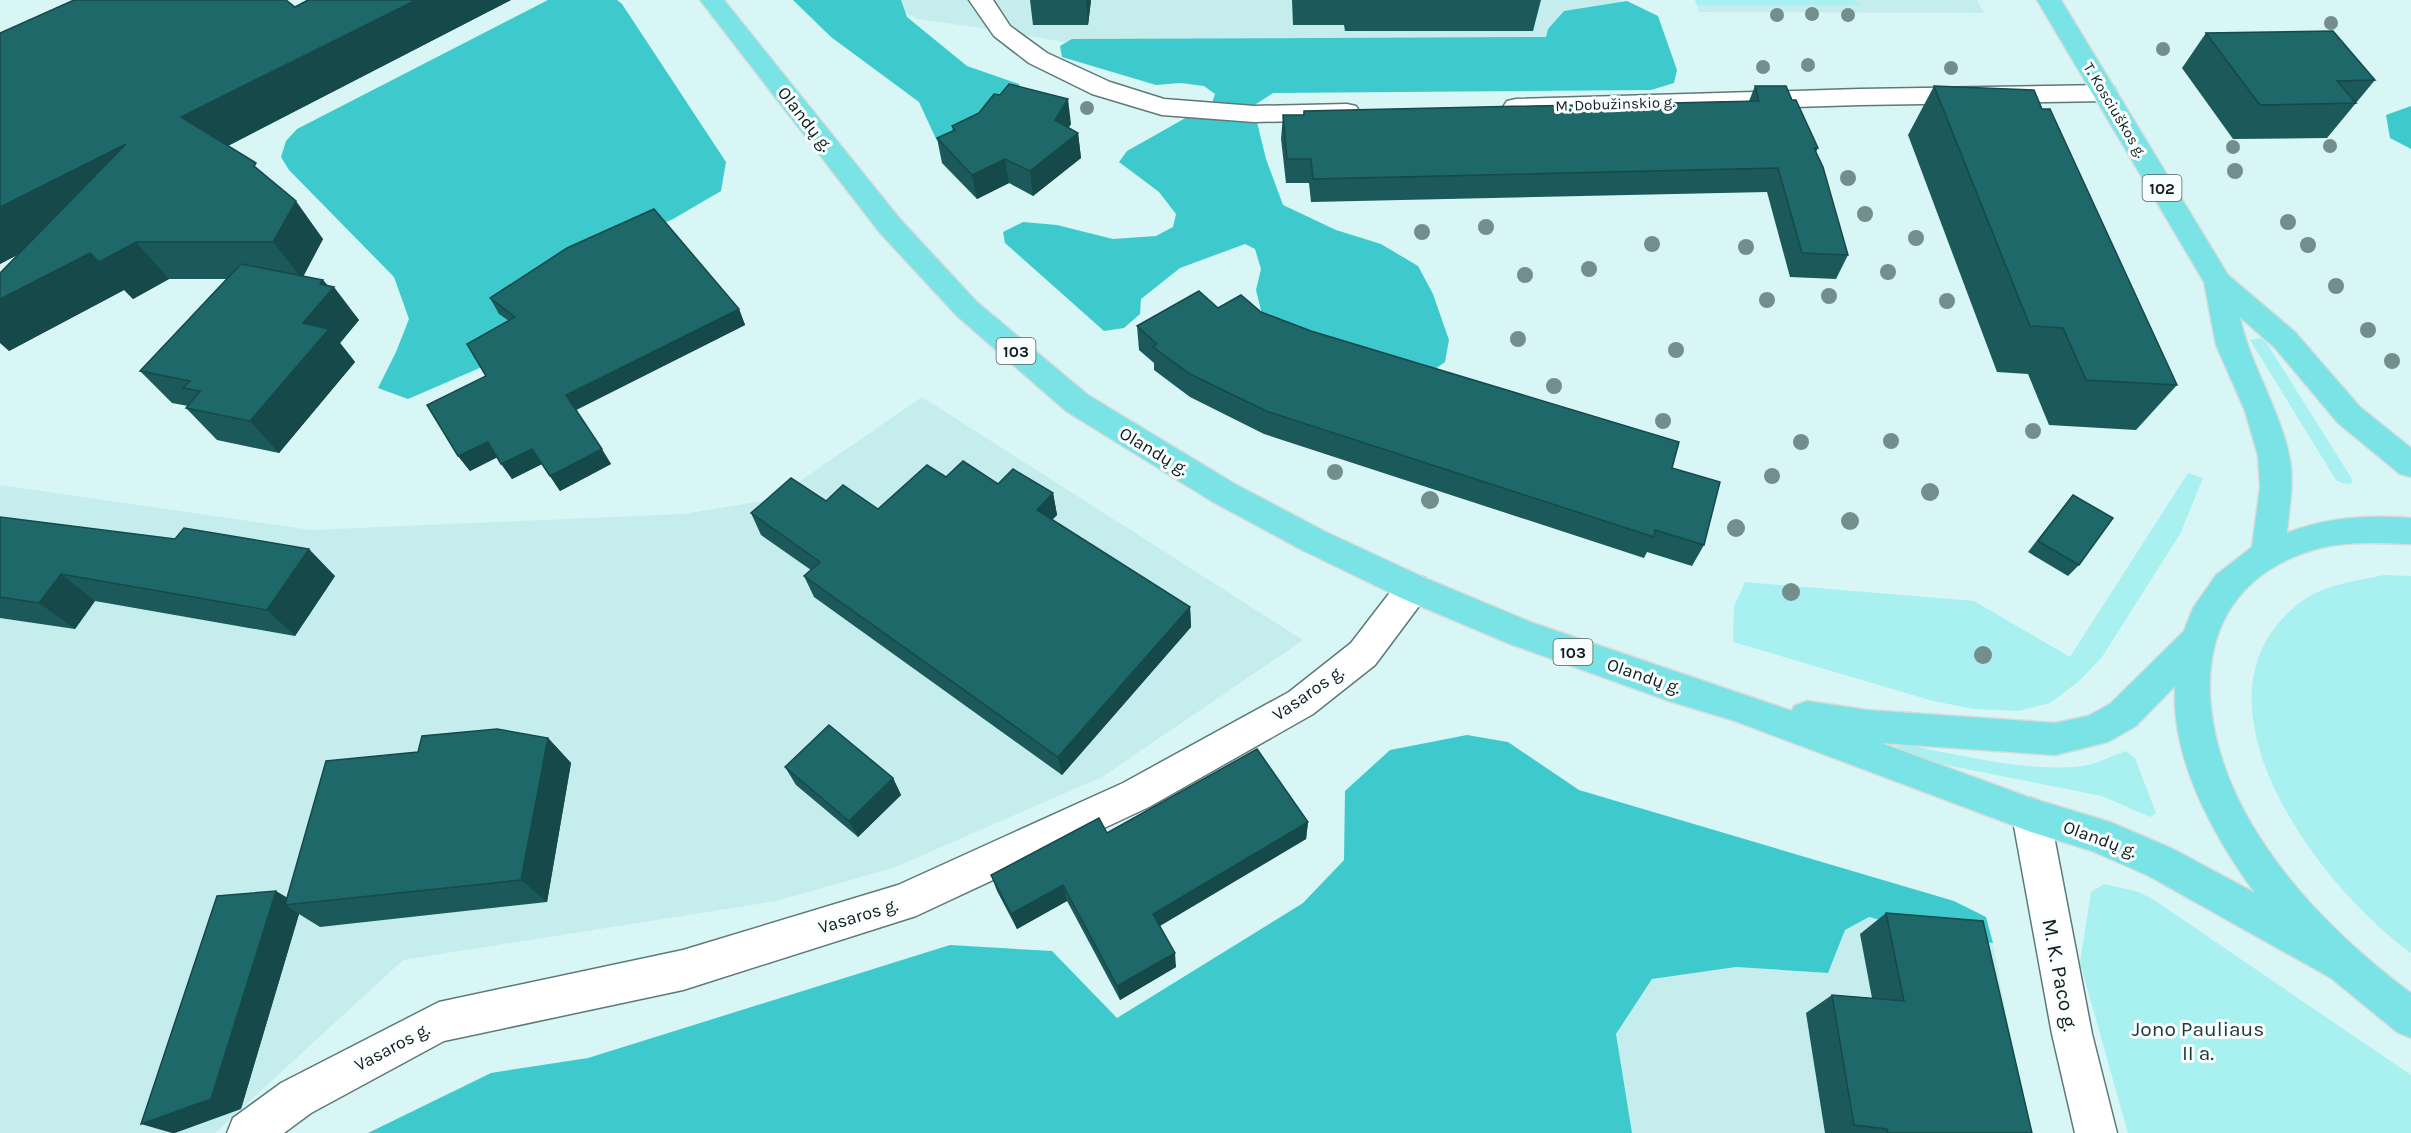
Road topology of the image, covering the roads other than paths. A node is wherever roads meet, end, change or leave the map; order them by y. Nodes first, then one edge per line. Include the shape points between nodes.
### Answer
1 (712, 0) edge
2 (981, 0) edge
3 (2049, 0) edge
4 (2105, 93) junction
5 (1498, 107) edge
6 (1371, 111) edge
7 (2218, 282) junction
8 (2411, 465) edge
9 (2411, 531) edge
10 (2268, 554) junction
11 (1413, 588) junction
12 (2195, 642) junction
13 (1736, 706) junction
14 (2031, 815) junction
15 (2348, 966) junction
16 (2411, 1018) edge
17 (248, 1133) edge
18 (2096, 1133) edge

1 - 11 main road, Olandų g. / 103 via 890,226 967,309 1077,403 1224,493
2 - 6 street via 1002,31 1038,58 1101,87 1162,106 1254,114
3 - 4 main road, T. Kosciuškos g. / 102
4 - 5 street, M. Dobužinskio g.
4 - 7 main road, T. Kosciuškos g. / 102
7 - 8 main road, T. Kosciuškos g. via 2285,340 2349,415
7 - 10 main road, T. Kosciuškos g. via 2231,345 2260,411 2274,456 2276,487
9 - 10 main road via 2364,529 2323,535
10 - 12 main road via 2235,576 2210,606
11 - 13 main road, Olandų g. / 103 via 1522,634
11 - 17 street, Vasaros g. via 1363,654 1301,703 1136,795 1017,852 903,903 683,970 439,1022 296,1098
12 - 13 main road, Olandų g. via 2123,715 2095,731 2055,739 1867,726
12 - 15 main road via 2190,686 2195,730 2209,779 2235,831 2271,884
13 - 14 main road, Olandų g.
14 - 15 main road, Olandų g. via 2097,835 2160,862
14 - 18 street, M. K. Paco g. via 2072,1034
15 - 16 main road

